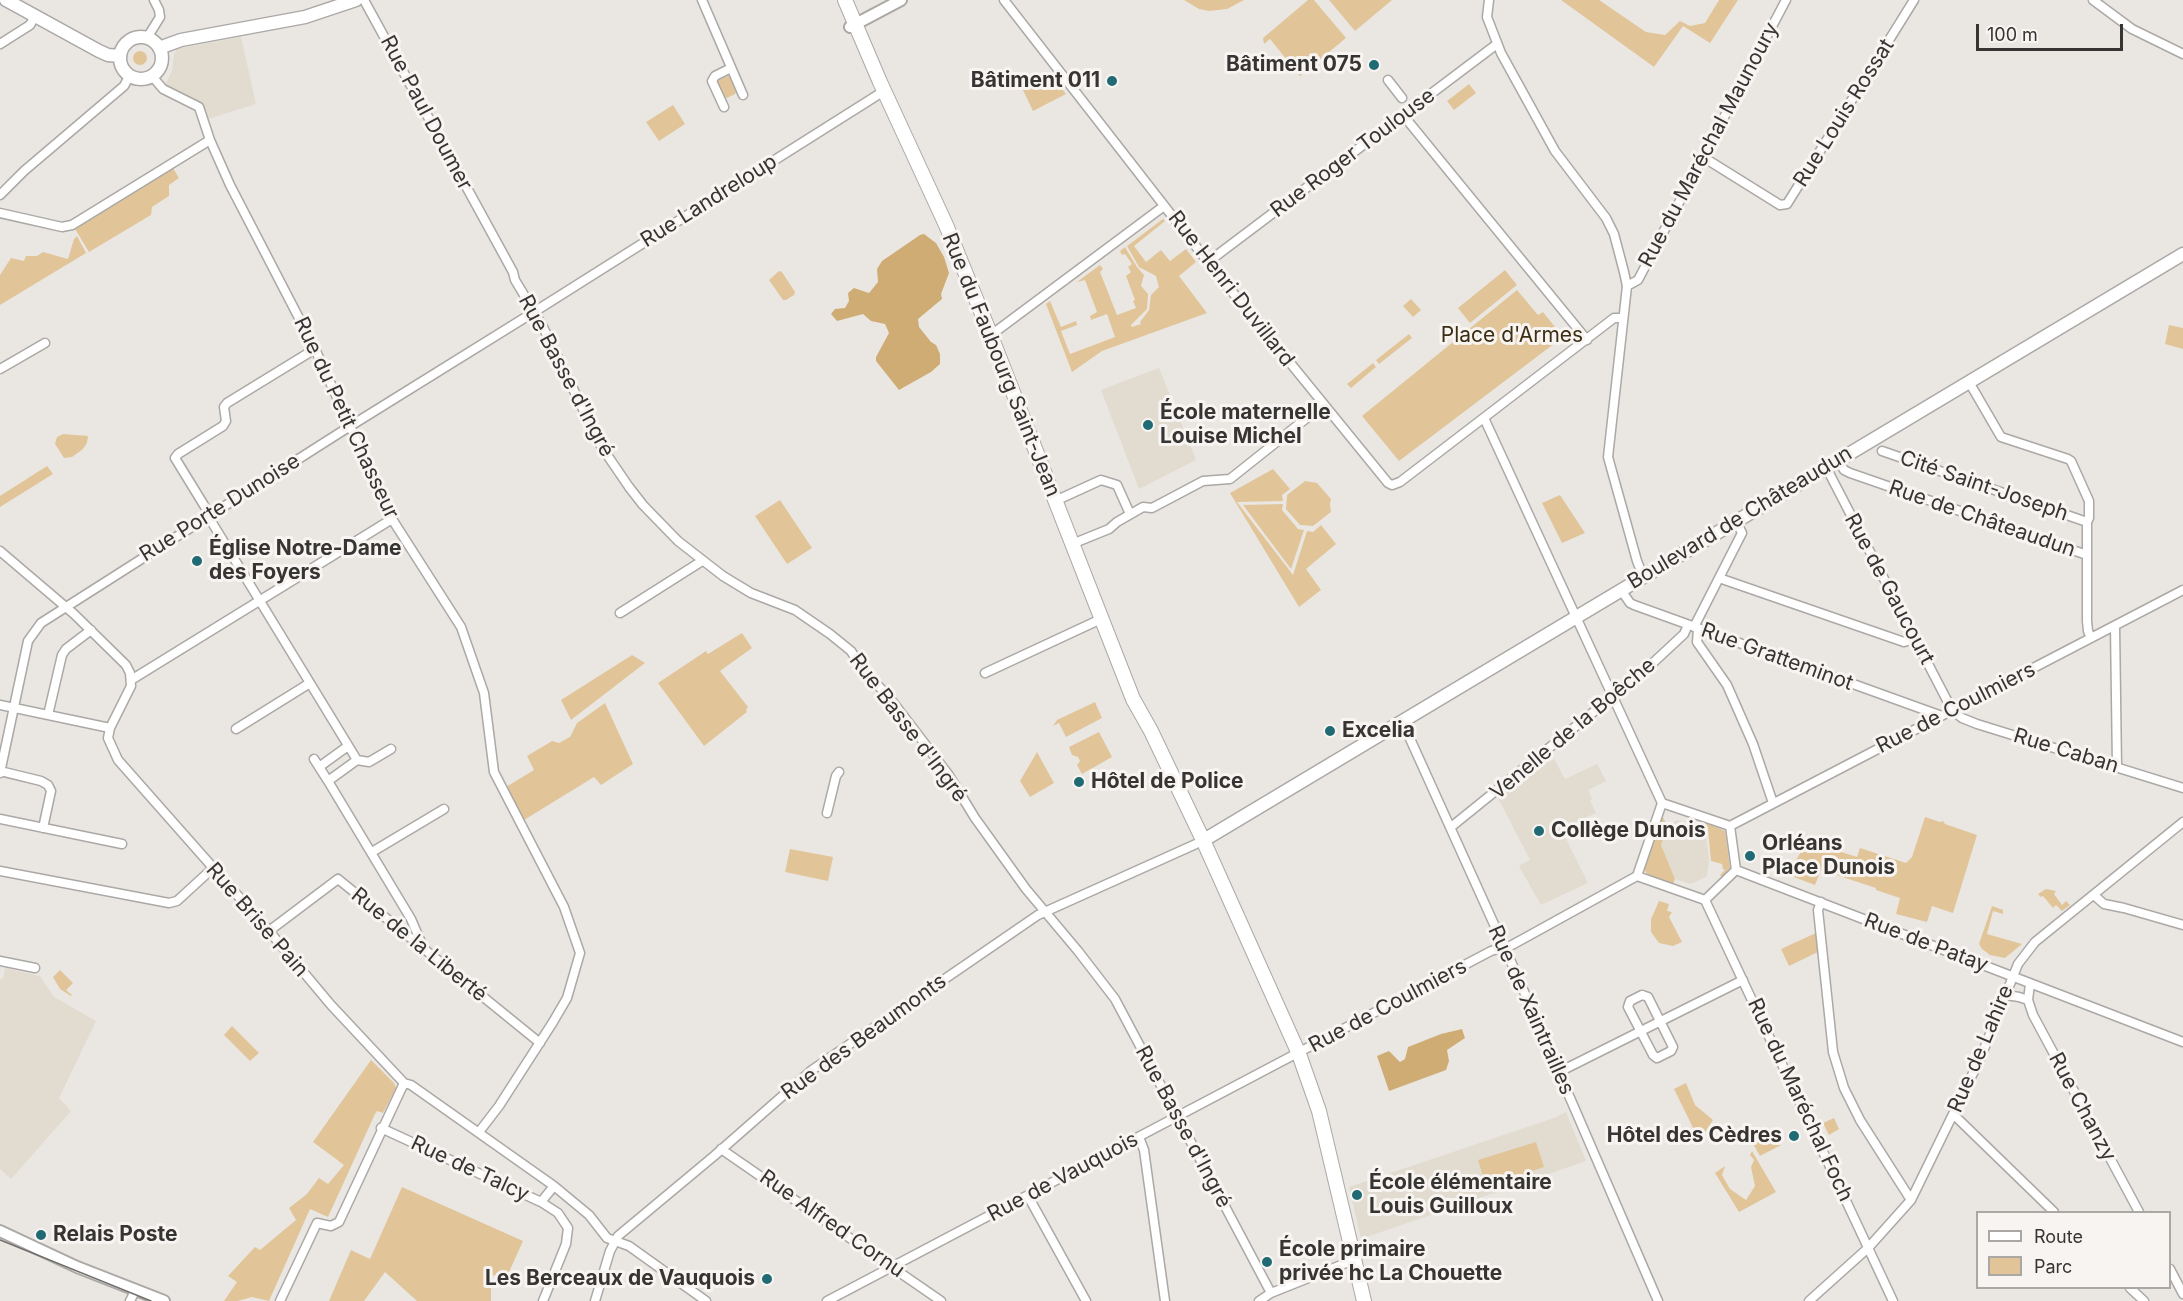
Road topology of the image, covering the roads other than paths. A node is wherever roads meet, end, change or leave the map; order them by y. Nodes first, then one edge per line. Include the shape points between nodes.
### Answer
1 (6, 0) edge
2 (154, 0) edge
3 (357, 0) edge
4 (364, 0) edge
5 (702, 0) edge
6 (838, 0) edge
7 (901, 0) edge
8 (1004, 0) edge
9 (1489, 0) edge
10 (1786, 0) edge
11 (1914, 0) edge
12 (2093, 0) edge
13 (35, 16) junction
14 (853, 17) edge
15 (147, 38) junction
16 (0, 44) edge
17 (1497, 44) junction
18 (159, 48) junction
19 (2183, 54) edge
20 (120, 56) junction
21 (731, 68) junction
22 (130, 75) junction
23 (152, 75) junction
24 (1388, 80) dead end
25 (884, 91) junction
26 (743, 95) dead end
27 (1402, 98) dead end
28 (724, 107) dead end
29 (1403, 115) junction
30 (210, 140) junction
31 (1703, 157) junction
32 (0, 195) edge
33 (1164, 206) junction
34 (0, 213) edge
35 (487, 226) joint
36 (2183, 254) edge
37 (1208, 262) junction
38 (1627, 286) junction
39 (534, 312) junction
40 (1623, 318) junction
41 (991, 336) junction
42 (1587, 340) junction
43 (45, 343) dead end
44 (315, 349) junction
45 (0, 369) edge
46 (1969, 382) junction
47 (1323, 405) junction
48 (1484, 418) junction
49 (351, 426) junction
50 (1882, 451) dead end
51 (1838, 460) junction
52 (1826, 467) junction
53 (1055, 499) junction
54 (1130, 514) junction
55 (209, 516) junction
56 (392, 519) junction
57 (1736, 521) junction
58 (2087, 522) junction
59 (1072, 544) junction
60 (0, 551) edge
61 (2086, 555) junction
62 (702, 561) junction
63 (1643, 576) junction
64 (1719, 578) junction
65 (1620, 590) junction
66 (2183, 590) edge
67 (259, 599) junction
68 (66, 606) junction
69 (620, 613) dead end
70 (1576, 616) junction
71 (1101, 619) junction
72 (2115, 626) junction
73 (1693, 627) junction
74 (91, 630) junction
75 (2091, 638) junction
76 (1915, 639) junction
77 (985, 673) dead end
78 (131, 680) junction
79 (310, 683) junction
80 (1612, 697) junction
81 (0, 705) edge
82 (13, 708) junction
83 (1138, 710) junction
84 (1952, 710) junction
85 (48, 715) junction
86 (1939, 715) junction
87 (1402, 721) junction
88 (110, 728) junction
89 (236, 729) dead end
90 (348, 746) junction
91 (391, 749) dead end
92 (357, 760) junction
93 (2116, 767) junction
94 (0, 772) edge
95 (839, 772) dead end
96 (328, 781) junction
97 (2183, 788) edge
98 (1662, 803) junction
99 (1773, 803) junction
100 (444, 809) dead end
101 (827, 813) dead end
102 (0, 819) edge
103 (2183, 822) edge
104 (1730, 826) junction
105 (1451, 827) junction
106 (43, 828) junction
107 (1200, 838) junction
108 (122, 844) dead end
109 (372, 852) junction
110 (213, 868) junction
111 (1736, 870) junction
112 (0, 871) edge
113 (1637, 876) junction
114 (2095, 896) junction
115 (1705, 900) junction
116 (1821, 902) junction
117 (1046, 912) junction
118 (2183, 925) edge
119 (269, 931) junction
120 (1503, 946) junction
121 (424, 948) junction
122 (0, 961) edge
123 (35, 968) dead end
124 (2012, 976) junction
125 (1743, 980) junction
126 (2030, 984) junction
127 (2006, 996) junction
128 (2028, 1000) junction
129 (1661, 1022) junction
130 (1641, 1032) junction
131 (2183, 1042) edge
132 (540, 1043) junction
133 (1299, 1054) junction
134 (1559, 1072) junction
135 (404, 1083) junction
136 (1954, 1115) junction
137 (1177, 1117) junction
138 (381, 1128) junction
139 (479, 1132) junction
140 (1139, 1137) junction
141 (721, 1149) junction
142 (554, 1186) junction
143 (1028, 1196) junction
144 (1911, 1200) junction
145 (541, 1202) junction
146 (2053, 1211) edge
147 (2138, 1211) edge
148 (0, 1231) edge
149 (616, 1240) junction
150 (1868, 1248) junction
151 (1355, 1262) junction
152 (892, 1266) junction
153 (2171, 1273) edge
154 (136, 1289) junction
155 (2132, 1289) edge
156 (1272, 1293) junction
157 (2183, 1294) edge
158 (130, 1301) edge
159 (165, 1301) edge
160 (280, 1301) edge
161 (543, 1301) edge
162 (595, 1301) edge
163 (706, 1301) edge
164 (827, 1301) edge
165 (941, 1301) edge
166 (1086, 1301) edge
167 (1165, 1301) edge
168 (1259, 1301) edge
169 (1364, 1301) edge
170 (1658, 1301) edge
171 (1809, 1301) edge
172 (1893, 1301) edge
173 (2144, 1301) edge

1 - 13 main road
2 - 15 street via 160,17
3 - 18 main road via 305,17 181,40
4 - 35 street, Rue Paul Doumer
5 - 21 street
6 - 14 main road, Rue du Faubourg Saint-Jean
7 - 14 street
8 - 33 street, Rue Henri Duvillard
9 - 17 street via 1487,17
10 - 31 street, Rue du Maréchal Maunoury
11 - 31 street, Rue Louis Rossat via 1787,204 1780,205
12 - 19 street via 2132,29
13 - 16 street via 30,26
13 - 20 main road via 99,51
14 - 25 main road, Rue du Faubourg Saint-Jean
15 - 18 main road
15 - 20 main road via 129,40
17 - 29 street, Rue Roger Toulouse
17 - 38 street via 1555,151 1614,234
18 - 23 main road via 160,66
20 - 22 main road via 122,67
21 - 26 street
21 - 28 street via 712,81
22 - 23 main road
22 - 32 street via 124,86
23 - 30 street, Rue du Petit Chasseur via 163,89 199,107
24 - 27 street
25 - 39 street, Rue Landreloup
25 - 41 main road, Rue du Faubourg Saint-Jean via 946,225
29 - 37 street, Rue Roger Toulouse
29 - 42 street
30 - 34 street via 72,225 62,228
30 - 44 street, Rue du Petit Chasseur
31 - 38 street, Rue du Maréchal Maunoury via 1638,280
33 - 37 street, Rue Henri Duvillard
33 - 41 street
35 - 39 street, Rue Basse d'Ingré
36 - 46 main road, Boulevard de Châteaudun
37 - 47 street, Rue Henri Duvillard
38 - 40 street
39 - 49 street, Rue Porte Dunoise
39 - 62 street, Rue Basse d'Ingré via 601,446 643,505
40 - 42 street via 1614,318
40 - 63 street via 1608,457
41 - 53 main road, Rue du Faubourg Saint-Jean
42 - 48 street
43 - 45 street
44 - 49 street, Rue du Petit Chasseur
44 - 55 street via 227,403 223,426 177,454 175,458
46 - 51 main road, Boulevard de Châteaudun
46 - 58 street via 2001,437 2071,461 2089,501
47 - 48 street, Rue Henri Duvillard via 1392,485
47 - 54 street via 1230,479 1203,481 1152,508 1143,507
48 - 70 street
49 - 55 street, Rue Porte Dunoise
49 - 56 street, Rue du Petit Chasseur
50 - 58 street, Cité Saint-Joseph
51 - 52 main road, Boulevard de Châteaudun
51 - 61 street, Rue de Châteaudun via 1844,470
52 - 57 main road, Boulevard de Châteaudun
52 - 76 street, Rue de Gaucourt
53 - 54 street via 1101,480 1117,485
53 - 59 main road, Rue du Faubourg Saint-Jean
54 - 59 street via 1109,529
55 - 67 street
55 - 68 street, Rue Porte Dunoise
56 - 67 street
56 - 132 street, Rue du Petit Chasseur via 462,627 484,693 494,772 556,890 580,953 567,998
57 - 63 main road, Boulevard de Châteaudun
57 - 64 street, Venelle de la Boêche via 1742,532
58 - 61 street
59 - 71 main road, Rue du Faubourg Saint-Jean
60 - 68 street
61 - 75 street, Rue de Châteaudun
62 - 69 street
62 - 117 street, Rue Basse d'Ingré via 752,593 795,610 851,651 948,774 980,825
63 - 65 main road, Boulevard de Châteaudun
64 - 73 street, Venelle de la Boêche
64 - 76 street via 1904,642
65 - 70 main road, Boulevard de Châteaudun
65 - 73 street, Rue Gratteminot via 1634,605
66 - 72 street, Rue de Coulmiers
67 - 78 street
67 - 79 street
68 - 74 street
68 - 82 street, Rue Porte Dunoise via 30,636
70 - 80 street
70 - 87 main road, Boulevard de Châteaudun
71 - 77 street
71 - 83 main road, Rue du Faubourg Saint-Jean
72 - 75 street, Rue de Coulmiers
72 - 93 street
73 - 80 street, Venelle de la Boêche
73 - 86 street, Rue Gratteminot
73 - 99 street via 1696,642 1727,685
74 - 78 street via 126,664
74 - 85 street via 62,656
75 - 84 street, Rue de Coulmiers
76 - 84 street, Rue de Gaucourt
78 - 88 street via 130,690
79 - 89 street
79 - 90 street
80 - 98 street
80 - 105 street, Venelle de la Boêche
81 - 82 street
82 - 85 street
82 - 94 street, Rue Porte Dunoise
83 - 107 main road, Rue du Faubourg Saint-Jean
83 - 107 main road, Rue du Faubourg Saint-Jean via 1155,758
84 - 86 street, Rue de Coulmiers
84 - 93 street, Rue Caban via 1977,724
85 - 88 street
86 - 99 street, Rue de Coulmiers
87 - 105 street, Rue de Xaintrailles
87 - 107 main road, Boulevard de Châteaudun
88 - 110 street, Rue Brise Pain via 108,738 118,760
90 - 92 street
90 - 96 street via 317,763
91 - 92 street via 369,762
92 - 96 street
93 - 97 street, Rue Caban
94 - 106 street via 48,785 51,791
95 - 101 street
96 - 109 street
98 - 104 street
98 - 113 street
99 - 104 street, Rue de Coulmiers
100 - 109 street
102 - 106 street
103 - 114 street, Rue de Lahire
104 - 111 street
105 - 120 street, Rue de Xaintrailles
106 - 108 street
107 - 117 street, Rue des Beaumonts
107 - 133 main road, Rue du Faubourg Saint-Jean via 1228,909 1242,930
109 - 121 street
110 - 112 street via 177,901 169,903
110 - 119 street, Rue Brise Pain
111 - 115 street
111 - 116 street, Rue de Patay
113 - 115 street
113 - 120 street, Rue de Coulmiers via 1512,945
114 - 118 street via 2104,904
114 - 124 street, Rue de Lahire via 2035,942
115 - 125 street, Rue du Maréchal Foch
116 - 124 street, Rue de Patay
116 - 144 street via 1818,910 1833,1052 1844,1088 1860,1120
117 - 137 street, Rue Basse d'Ingré via 1115,999
117 - 141 street, Rue des Beaumonts via 812,1070
119 - 121 street, Rue de la Liberté via 338,879
119 - 135 street, Rue Brise Pain
120 - 133 street, Rue de Coulmiers
120 - 134 street, Rue de Xaintrailles
121 - 132 street, Rue de la Liberté
122 - 123 street
124 - 126 street, Rue de Patay
124 - 127 street, Rue de Lahire
125 - 129 street
125 - 150 street, Rue du Maréchal Foch
126 - 128 street
126 - 131 street, Rue de Patay
127 - 128 street
127 - 136 street, Rue de Lahire
128 - 147 street, Rue Chanzy
129 - 130 street
129 - 130 street via 1673,1047 1671,1051 1657,1058
129 - 130 street via 1648,997 1642,995 1630,1001 1628,1007
130 - 134 street
132 - 139 street, Rue du Petit Chasseur
133 - 137 street, Rue de Vauquois
133 - 151 main road, Rue du Faubourg Saint-Jean via 1319,1111
134 - 170 street, Rue de Xaintrailles
135 - 138 street
135 - 139 street, Rue Brise Pain
136 - 144 street, Rue de Lahire
136 - 146 street
137 - 140 street, Rue de Vauquois
137 - 156 street, Rue Basse d'Ingré
138 - 145 street, Rue de Talcy
138 - 160 street via 339,1222 332,1226 317,1223
139 - 142 street, Rue Brise Pain
140 - 143 street, Rue de Vauquois
140 - 167 street
141 - 149 street, Rue des Beaumonts
141 - 152 street, Rue Alfred Cornu
142 - 145 street, Rue de Talcy
142 - 149 street, Rue Brise Pain via 589,1215 607,1238
143 - 152 street, Rue de Vauquois
143 - 166 street
144 - 150 street, Rue de Lahire
145 - 161 street via 558,1213 568,1228 566,1244
148 - 154 street
149 - 162 street, Rue des Beaumonts
149 - 163 street, Rue Brise Pain
150 - 171 street, Rue de Lahire
150 - 172 street, Rue du Maréchal Foch
151 - 156 street
151 - 169 main road, Rue du Faubourg Saint-Jean
152 - 164 street, Rue de Vauquois
152 - 165 street, Rue Alfred Cornu
153 - 157 street
154 - 158 street
154 - 159 street
155 - 173 street
156 - 168 street

